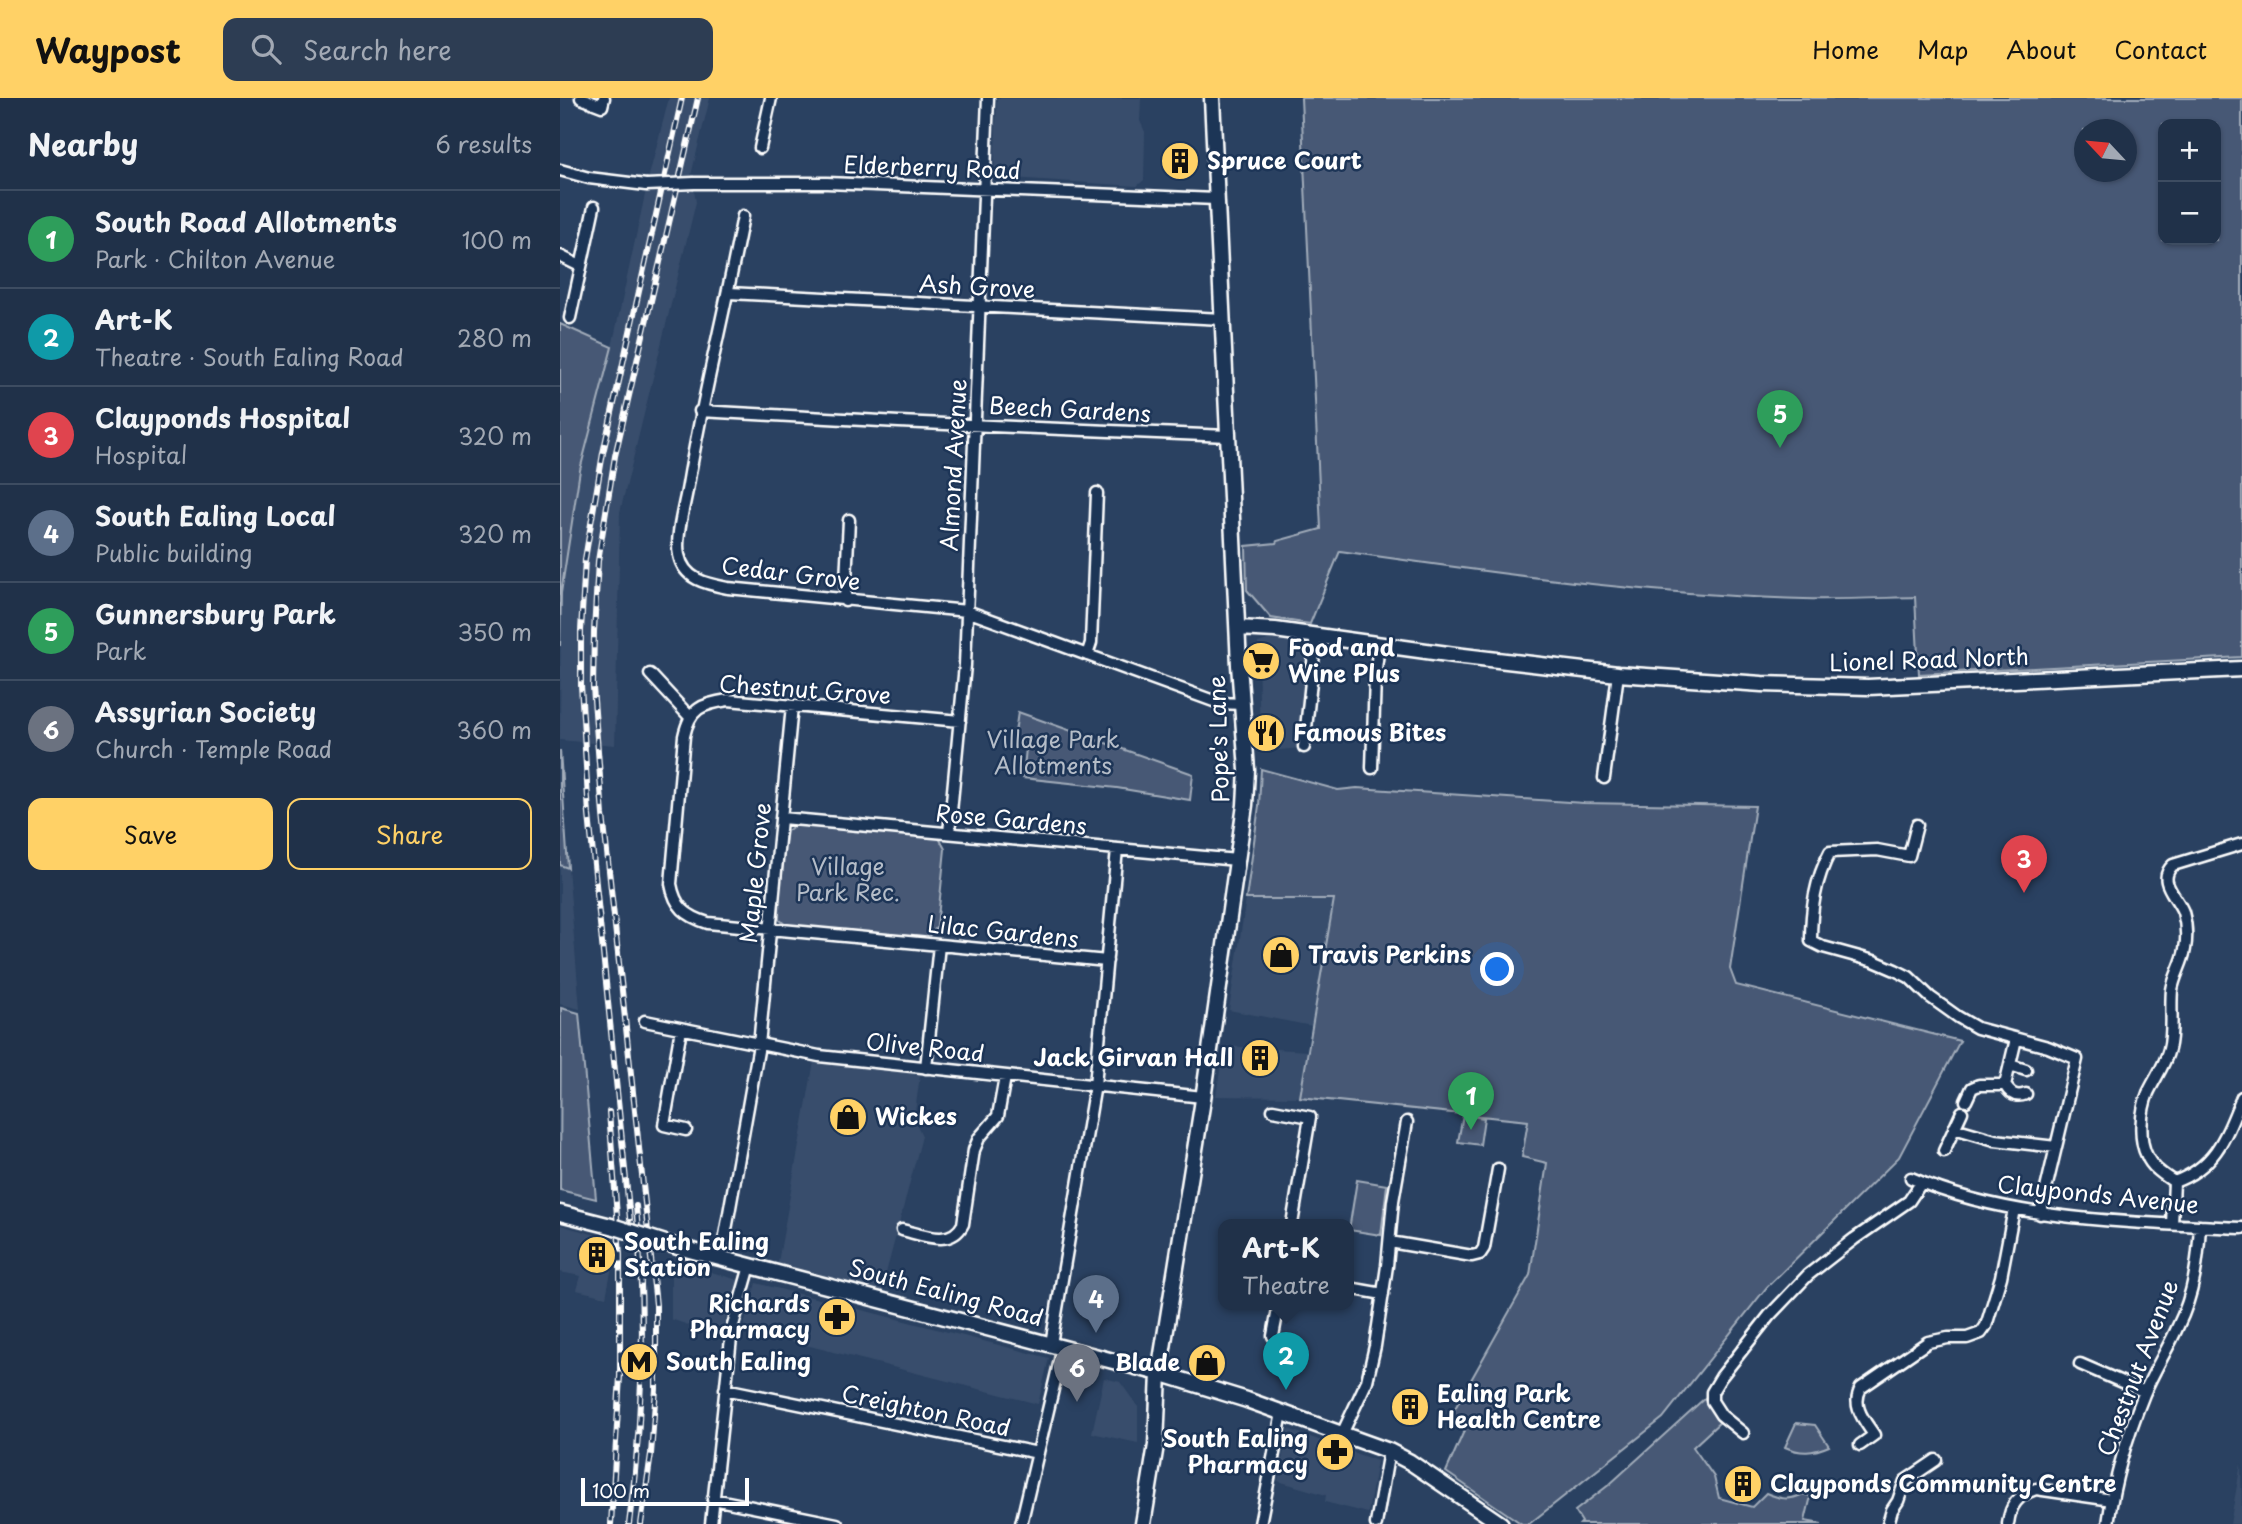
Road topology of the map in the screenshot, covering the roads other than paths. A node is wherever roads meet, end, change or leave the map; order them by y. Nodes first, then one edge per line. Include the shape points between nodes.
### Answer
1 (581, 98) edge
2 (604, 98) edge
3 (771, 98) edge
4 (988, 98) edge
5 (1212, 98) edge
6 (760, 148) dead end
7 (560, 170) edge
8 (984, 190) junction
9 (1216, 199) junction
10 (594, 207) dead end
11 (743, 216) dead end
12 (560, 256) edge
13 (580, 266) junction
14 (729, 293) junction
15 (980, 307) junction
16 (570, 318) dead end
17 (1222, 319) junction
18 (700, 411) junction
19 (975, 425) junction
20 (1228, 436) junction
21 (1097, 494) dead end
22 (849, 520) dead end
23 (845, 601) junction
24 (967, 611) junction
25 (1238, 628) junction
26 (1316, 635) junction
27 (1379, 644) junction
28 (1087, 655) junction
29 (2242, 669) edge
30 (650, 674) dead end
31 (1619, 674) junction
32 (1242, 704) junction
33 (792, 706) junction
34 (690, 717) junction
35 (960, 722) junction
36 (1304, 747) dead end
37 (1372, 768) dead end
38 (1604, 778) dead end
39 (782, 818) junction
40 (1917, 825) dead end
41 (949, 834) junction
42 (2242, 844) edge
43 (1117, 849) junction
44 (1237, 860) junction
45 (770, 929) junction
46 (939, 945) junction
47 (1107, 961) junction
48 (645, 1021) dead end
49 (681, 1029) junction
50 (2016, 1039) junction
51 (759, 1045) junction
52 (2010, 1065) junction
53 (926, 1068) junction
54 (2026, 1070) dead end
55 (1005, 1077) junction
56 (1095, 1085) junction
57 (2005, 1085) junction
58 (2026, 1094) dead end
59 (1203, 1097) junction
60 (2242, 1097) edge
61 (1273, 1111) dead end
62 (1407, 1122) dead end
63 (1954, 1128) junction
64 (686, 1130) dead end
65 (2056, 1147) junction
66 (1944, 1151) dead end
67 (1498, 1169) dead end
68 (2174, 1182) junction
69 (2014, 1209) junction
70 (560, 1213) edge
71 (2040, 1213) junction
72 (1293, 1219) edge
73 (2172, 1224) junction
74 (2200, 1226) junction
75 (2242, 1228) edge
76 (902, 1230) dead end
77 (1390, 1242) junction
78 (721, 1258) junction
79 (750, 1266) junction
80 (1354, 1289) edge
81 (1383, 1294) junction
82 (1278, 1310) edge
83 (1273, 1336) dead end
84 (1057, 1345) junction
85 (2080, 1364) dead end
86 (1158, 1373) junction
87 (724, 1389) junction
88 (2145, 1392) junction
89 (1282, 1413) junction
90 (1743, 1433) dead end
91 (1342, 1434) junction
92 (1860, 1445) dead end
93 (1389, 1451) junction
94 (1038, 1453) junction
95 (1936, 1460) dead end
96 (713, 1499) junction
97 (2112, 1500) junction
98 (711, 1524) edge
99 (837, 1524) edge
100 (1021, 1524) edge
101 (1143, 1524) edge
102 (1260, 1524) edge
103 (1376, 1524) edge
104 (1501, 1524) edge
105 (1888, 1524) edge
106 (2008, 1524) edge
107 (2108, 1524) edge

1 - 2 street via 603,106
3 - 6 street
4 - 8 street, Almond Avenue
5 - 9 main road, Pope's Lane
7 - 8 street, Elderberry Road, bridge via 646,185 752,181
8 - 9 street, Elderberry Road
8 - 15 street, Almond Avenue
9 - 17 main road, Pope's Lane
10 - 13 street
11 - 14 street, Cedar Grove
12 - 13 street
13 - 16 street
14 - 15 street, Ash Grove
14 - 18 street, Cedar Grove
15 - 17 street, Ash Grove
15 - 19 street, Almond Avenue
17 - 20 main road, Pope's Lane
18 - 19 street, Beech Gardens
18 - 23 street, Cedar Grove via 680,533 679,555 688,573 700,583 728,588
19 - 20 street, Beech Gardens
19 - 24 street, Almond Avenue
20 - 25 main road, Pope's Lane
21 - 28 street
22 - 23 street
23 - 24 street, Cedar Grove
24 - 28 street, Cedar Grove
24 - 35 street, Almond Avenue
25 - 26 main road, Lionel Road North
25 - 32 main road, Pope's Lane
26 - 27 main road, Lionel Road North
26 - 36 street
27 - 31 main road, Lionel Road North
27 - 37 street
28 - 32 street, Cedar Grove via 1219,703
29 - 31 main road, Lionel Road North via 1868,687
30 - 34 street
31 - 38 street
32 - 44 main road, Pope's Lane via 1247,770
33 - 34 street, Chestnut Grove via 728,700 705,704
33 - 35 street, Chestnut Grove
33 - 39 street, Maple Grove
34 - 45 street, Chestnut Grove via 684,736 671,884 674,898 684,913 700,920
35 - 41 street, Almond Avenue
39 - 41 street, Rose Gardens
39 - 45 street, Maple Grove
40 - 50 street via 1909,856 1877,850 1830,852 1818,879 1811,941 1895,970 1961,1019
41 - 43 street, Rose Gardens
42 - 68 street via 2173,865 2167,874 2168,888 2184,915 2185,952 2172,990 2169,1049 2147,1096 2142,1131 2146,1156
43 - 44 street, Rose Gardens
43 - 47 street
44 - 59 main road, Pope's Lane
45 - 46 street, Lilac Gardens
45 - 51 street, Maple Grove
46 - 47 street, Lilac Gardens
46 - 53 street
47 - 56 street
48 - 49 street, Olive Road
49 - 51 street, Olive Road
49 - 64 street via 664,1125
50 - 52 street
50 - 65 street via 2077,1059
51 - 53 street, Olive Road
51 - 78 street, Maple Grove
52 - 54 street
52 - 57 street
53 - 55 street, Olive Road
55 - 56 street, Olive Road
55 - 76 street via 998,1116 974,1150 958,1232 939,1238
56 - 59 street, Olive Road
56 - 84 street
57 - 58 street via 2010,1093
57 - 63 street via 1975,1086
59 - 86 main road, Pope's Lane
60 - 68 street via 2224,1139 2207,1163
61 - 72 street via 1310,1117
62 - 77 street
63 - 65 street via 1995,1140
63 - 66 street
65 - 71 street
67 - 77 street via 1485,1248 1480,1254
68 - 73 street
69 - 71 street, Clayponds Avenue
69 - 90 street, Clayponds Avenue via 1971,1200 1916,1180 1909,1201 1808,1275 1721,1377 1712,1401
69 - 92 street via 1986,1326 1967,1338 1928,1342 1861,1388 1858,1410 1874,1435
70 - 78 main road, South Ealing Road, bridge
71 - 73 street, Clayponds Avenue
73 - 74 street, Clayponds Avenue
74 - 75 street, Clayponds Avenue
74 - 88 street, Chestnut Avenue via 2191,1294
77 - 81 street
78 - 79 main road, South Ealing Road
79 - 84 main road, South Ealing Road
79 - 87 street via 732,1329
80 - 81 street
81 - 91 street via 1367,1381
82 - 83 street
84 - 86 main road, South Ealing Road
84 - 94 street
85 - 88 street
86 - 89 main road, South Ealing Road
86 - 101 main road, Pope's Lane via 1156,1445
87 - 94 street, Creighton Road
87 - 96 street
88 - 97 street, Chestnut Avenue
89 - 91 main road, South Ealing Road
89 - 102 street
91 - 93 main road, South Ealing Road
93 - 103 street
93 - 104 main road, South Ealing Road
94 - 100 street
95 - 105 street via 1905,1480
96 - 98 street
96 - 99 street
97 - 106 street via 2036,1489 2015,1501
97 - 107 street, Chestnut Avenue

